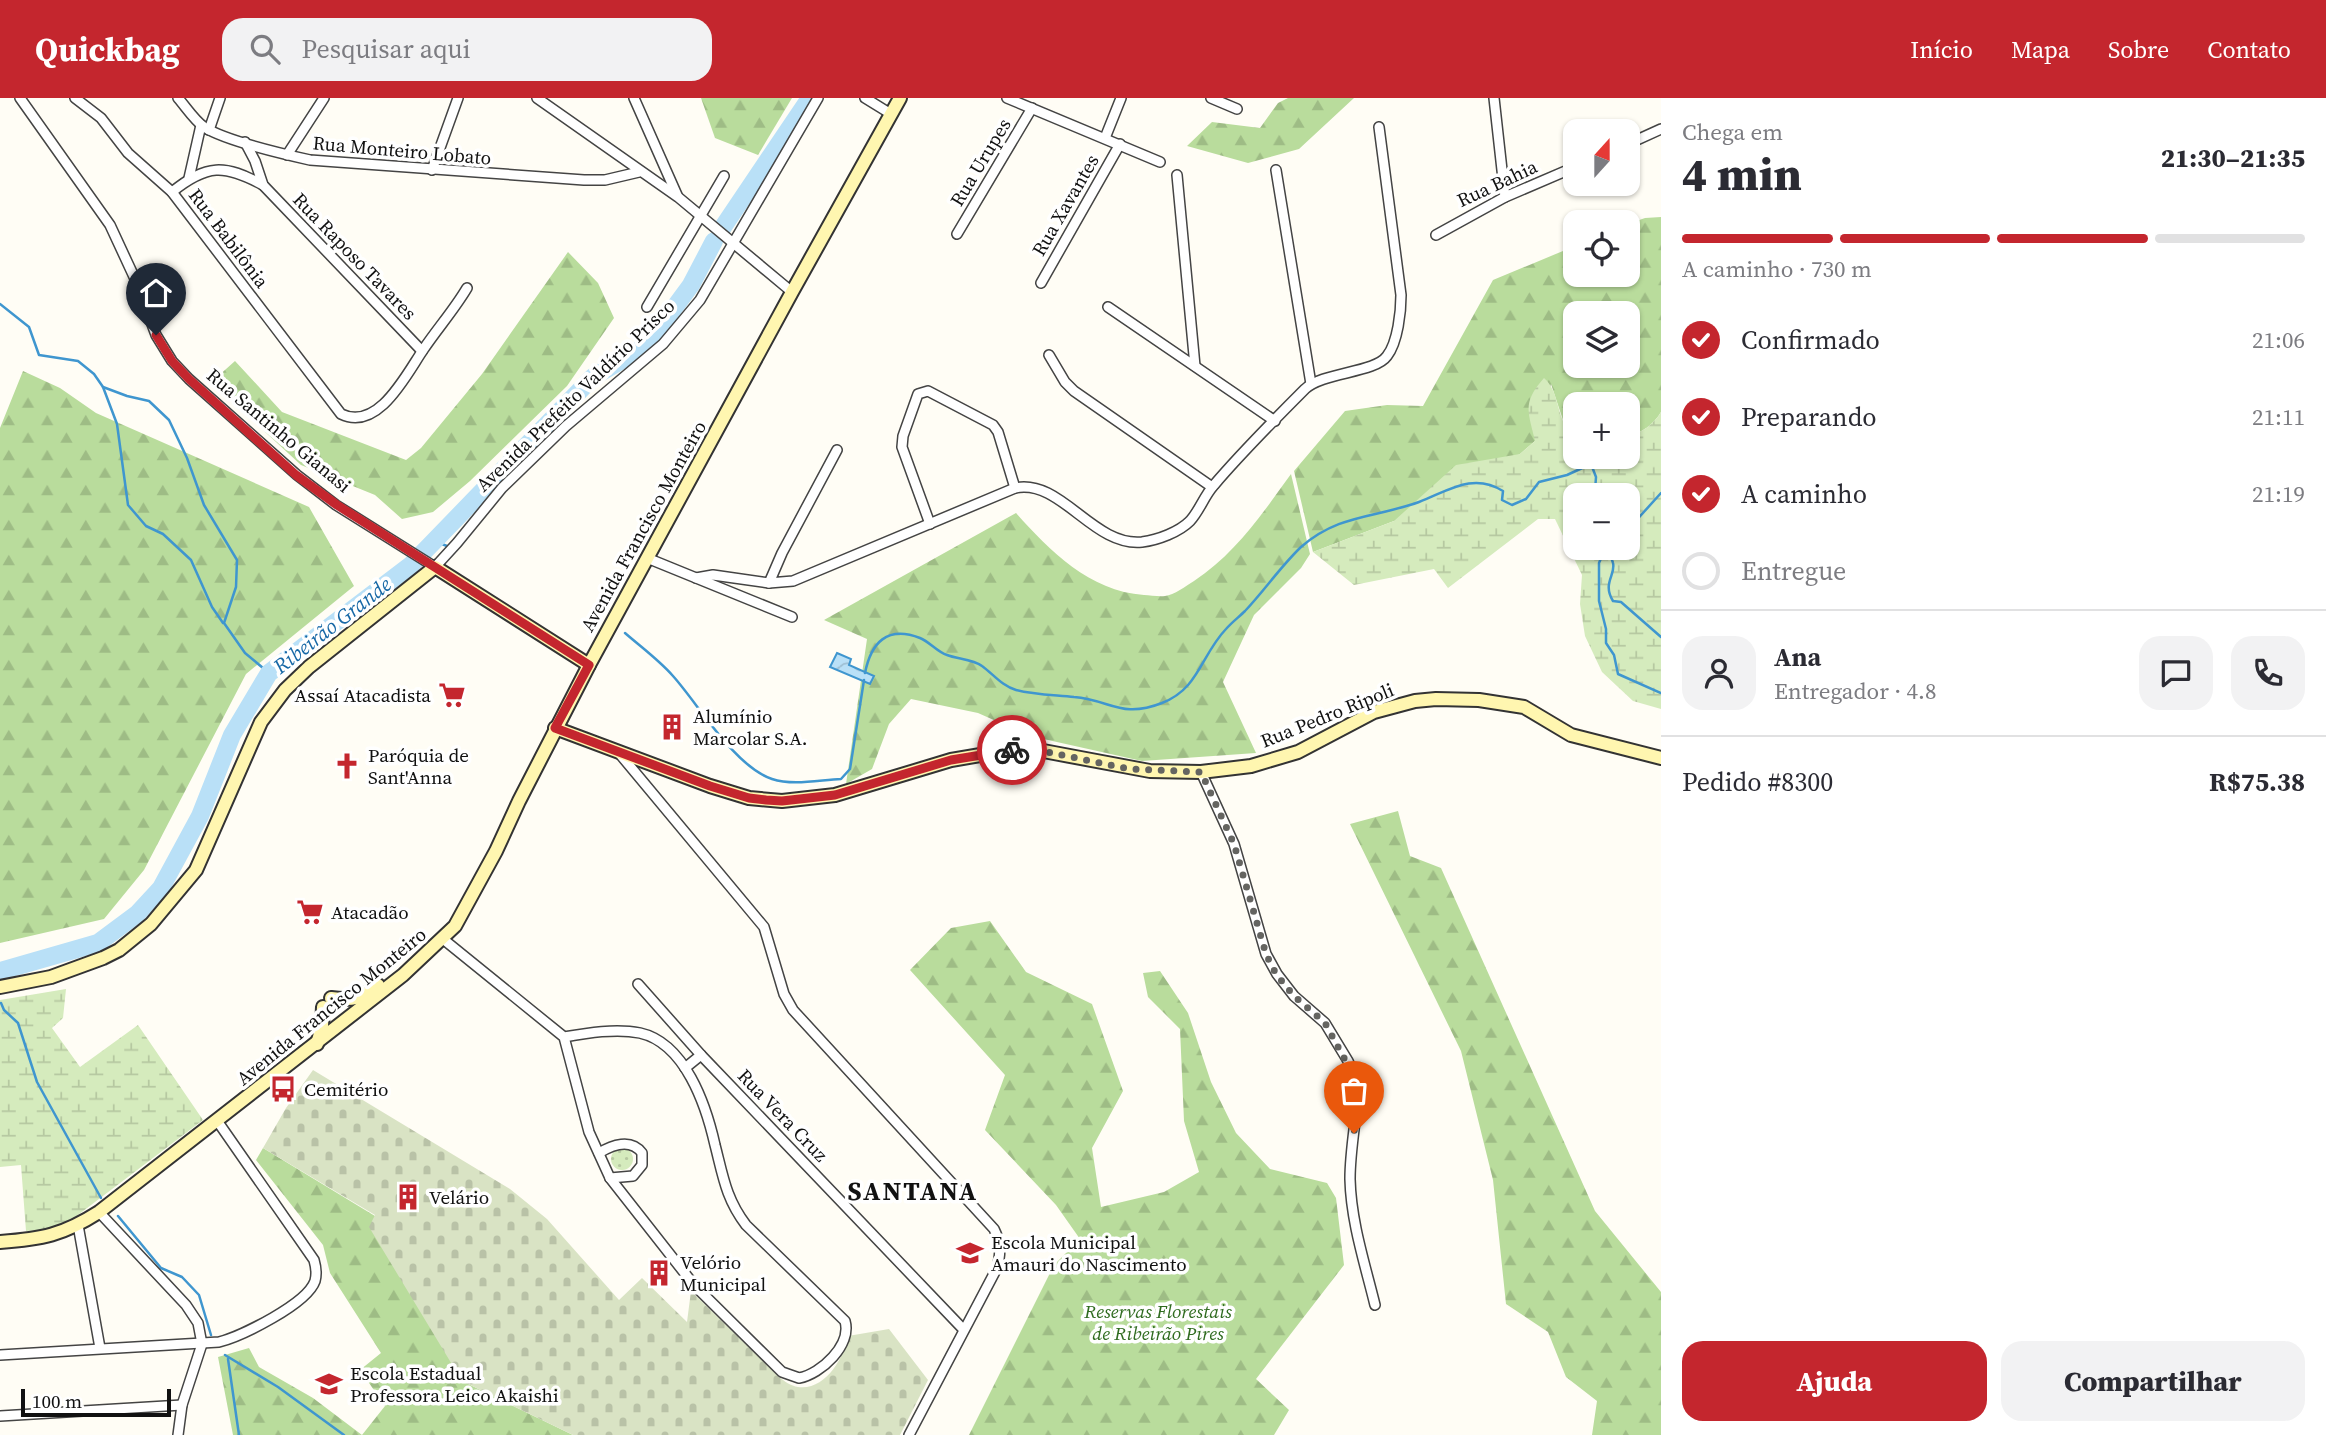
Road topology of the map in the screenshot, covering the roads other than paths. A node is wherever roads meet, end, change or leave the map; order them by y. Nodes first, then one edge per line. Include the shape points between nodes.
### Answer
1 (20, 98) edge
2 (75, 98) edge
3 (178, 98) edge
4 (220, 98) edge
5 (324, 98) edge
6 (458, 98) edge
7 (537, 98) edge
8 (634, 98) edge
9 (818, 98) edge
10 (865, 98) edge
11 (900, 98) edge
12 (1007, 98) edge
13 (1121, 98) edge
14 (1211, 98) edge
15 (1494, 98) edge
16 (1032, 108) junction
17 (1237, 109) dead end
18 (891, 114) junction
19 (205, 127) junction
20 (1379, 127) dead end
21 (1661, 129) edge
22 (1105, 138) junction
23 (1640, 139) edge
24 (245, 142) junction
25 (1120, 144) junction
26 (287, 155) junction
27 (1160, 162) dead end
28 (432, 170) junction
29 (1276, 170) dead end
30 (1563, 171) edge
31 (639, 172) junction
32 (1177, 175) dead end
33 (724, 176) dead end
34 (189, 178) junction
35 (263, 185) junction
36 (172, 192) junction
37 (678, 197) junction
38 (1505, 197) junction
39 (701, 216) junction
40 (957, 234) dead end
41 (1436, 234) dead end
42 (734, 243) junction
43 (1041, 284) dead end
44 (467, 288) dead end
45 (792, 292) junction
46 (648, 307) dead end
47 (1108, 307) dead end
48 (422, 351) junction
49 (1049, 355) dead end
50 (1195, 366) junction
51 (1311, 384) junction
52 (1275, 421) junction
53 (836, 450) dead end
54 (1212, 487) junction
55 (1015, 488) junction
56 (930, 524) junction
57 (647, 558) junction
58 (432, 565) junction
59 (696, 578) junction
60 (769, 583) junction
61 (792, 617) dead end
62 (589, 665) junction
63 (555, 728) junction
64 (618, 752) junction
65 (1661, 758) edge
66 (1201, 772) junction
67 (443, 939) junction
68 (403, 975) junction
69 (638, 984) dead end
70 (0, 987) edge
71 (564, 1037) junction
72 (317, 1044) junction
73 (701, 1055) junction
74 (685, 1068) junction
75 (218, 1122) junction
76 (599, 1153) junction
77 (610, 1178) junction
78 (99, 1212) junction
79 (78, 1225) junction
80 (0, 1242) edge
81 (1375, 1305) dead end
82 (963, 1329) junction
83 (202, 1344) junction
84 (100, 1348) junction
85 (0, 1355) edge
86 (182, 1405) junction
87 (0, 1416) edge
88 (178, 1435) edge
89 (909, 1435) edge

1 - 58 street, Rua Santinho Gianasi via 110,226 156,335 172,361 296,475
2 - 36 street, Rua Babilônia via 101,118 128,153
3 - 19 street
4 - 19 street
5 - 26 street
6 - 28 street
7 - 31 street
8 - 37 street
9 - 42 street, Avenida Prefeito Valdírio Prisco
10 - 18 street
11 - 18 street, Avenida Francisco Monteiro
12 - 16 street
13 - 22 street
14 - 17 street
15 - 38 street
16 - 22 street
16 - 40 street, Rua Urupes
18 - 45 street, Avenida Francisco Monteiro
19 - 24 street, Rua Monteiro Lobato
19 - 34 street
20 - 51 street via 1401,295 1400,319 1383,360
21 - 23 street
22 - 25 street
24 - 26 street, Rua Monteiro Lobato
24 - 35 street, Rua Raposo Tavares
25 - 27 street
25 - 43 street, Rua Xavantes
26 - 28 street, Rua Monteiro Lobato via 328,163
28 - 31 street, Rua Monteiro Lobato via 584,180
29 - 51 street
30 - 38 street, Rua Bahia
31 - 37 street
32 - 50 street
33 - 39 street, Avenida Prefeito Valdírio Prisco
34 - 35 street, Rua Raposo Tavares via 218,168
34 - 36 street, Rua Raposo Tavares
35 - 48 street, Rua Raposo Tavares
36 - 48 street, Rua Babilônia via 341,414 359,419 376,411
37 - 39 street
38 - 41 street, Rua Bahia
39 - 42 street
39 - 46 street, Avenida Prefeito Valdírio Prisco
42 - 45 street
42 - 58 street, Avenida Prefeito Valdírio Prisco via 700,300 663,344 566,426
44 - 48 street
45 - 57 street, Avenida Francisco Monteiro
47 - 50 street
49 - 54 street via 1074,391
50 - 52 street
51 - 52 street
52 - 54 street
53 - 60 street
54 - 55 street via 1189,522 1168,534 1138,542 1110,535 1037,488
55 - 56 street
55 - 56 street via 993,425 928,391 918,394 902,447
56 - 60 street via 793,581
57 - 59 street
57 - 62 street, Avenida Francisco Monteiro
58 - 62 street, Rua Santinho Gianasi
58 - 70 street, Avenida Prefeito Valdírio Prisco via 285,690 261,722 196,870 151,924 103,958
59 - 60 street via 713,575
59 - 61 street
62 - 63 street, Avenida Francisco Monteiro
63 - 64 street, Rua Pedro Ripoli
63 - 67 street, Avenida Francisco Monteiro via 496,851 455,926
64 - 66 street, Rua Pedro Ripoli via 749,798 782,801 835,795 951,760 1016,749 1129,769
64 - 82 street via 764,927 793,1010 994,1229 1000,1249 997,1268
65 - 66 street, Rua Pedro Ripoli via 1571,735 1524,707 1436,699 1374,712 1324,740 1272,761
66 - 81 street via 1234,844 1276,974 1325,1023 1356,1080 1352,1200
67 - 68 street, Avenida Francisco Monteiro
67 - 71 street
68 - 72 street, Avenida Francisco Monteiro
68 - 72 street via 392,976 351,1001 327,1002
69 - 73 street, Rua Vera Cruz
71 - 74 street via 642,1034 666,1048
71 - 76 street via 589,1132
72 - 75 street, Avenida Francisco Monteiro
73 - 74 street
73 - 82 street, Rua Vera Cruz
74 - 77 street via 710,1123 733,1208 845,1321 845,1339 817,1371 799,1378 782,1372 694,1284
75 - 78 street, Avenida Francisco Monteiro
75 - 83 street via 310,1251 316,1275 312,1287 296,1302 241,1335
76 - 77 street
76 - 77 street via 622,1144 642,1153 642,1166 633,1175
78 - 79 street, Avenida Francisco Monteiro
78 - 83 street via 191,1310
79 - 80 street, Avenida Francisco Monteiro via 34,1240
79 - 84 street
82 - 89 street
83 - 84 street
83 - 86 street
84 - 85 street
86 - 87 street
86 - 88 street

